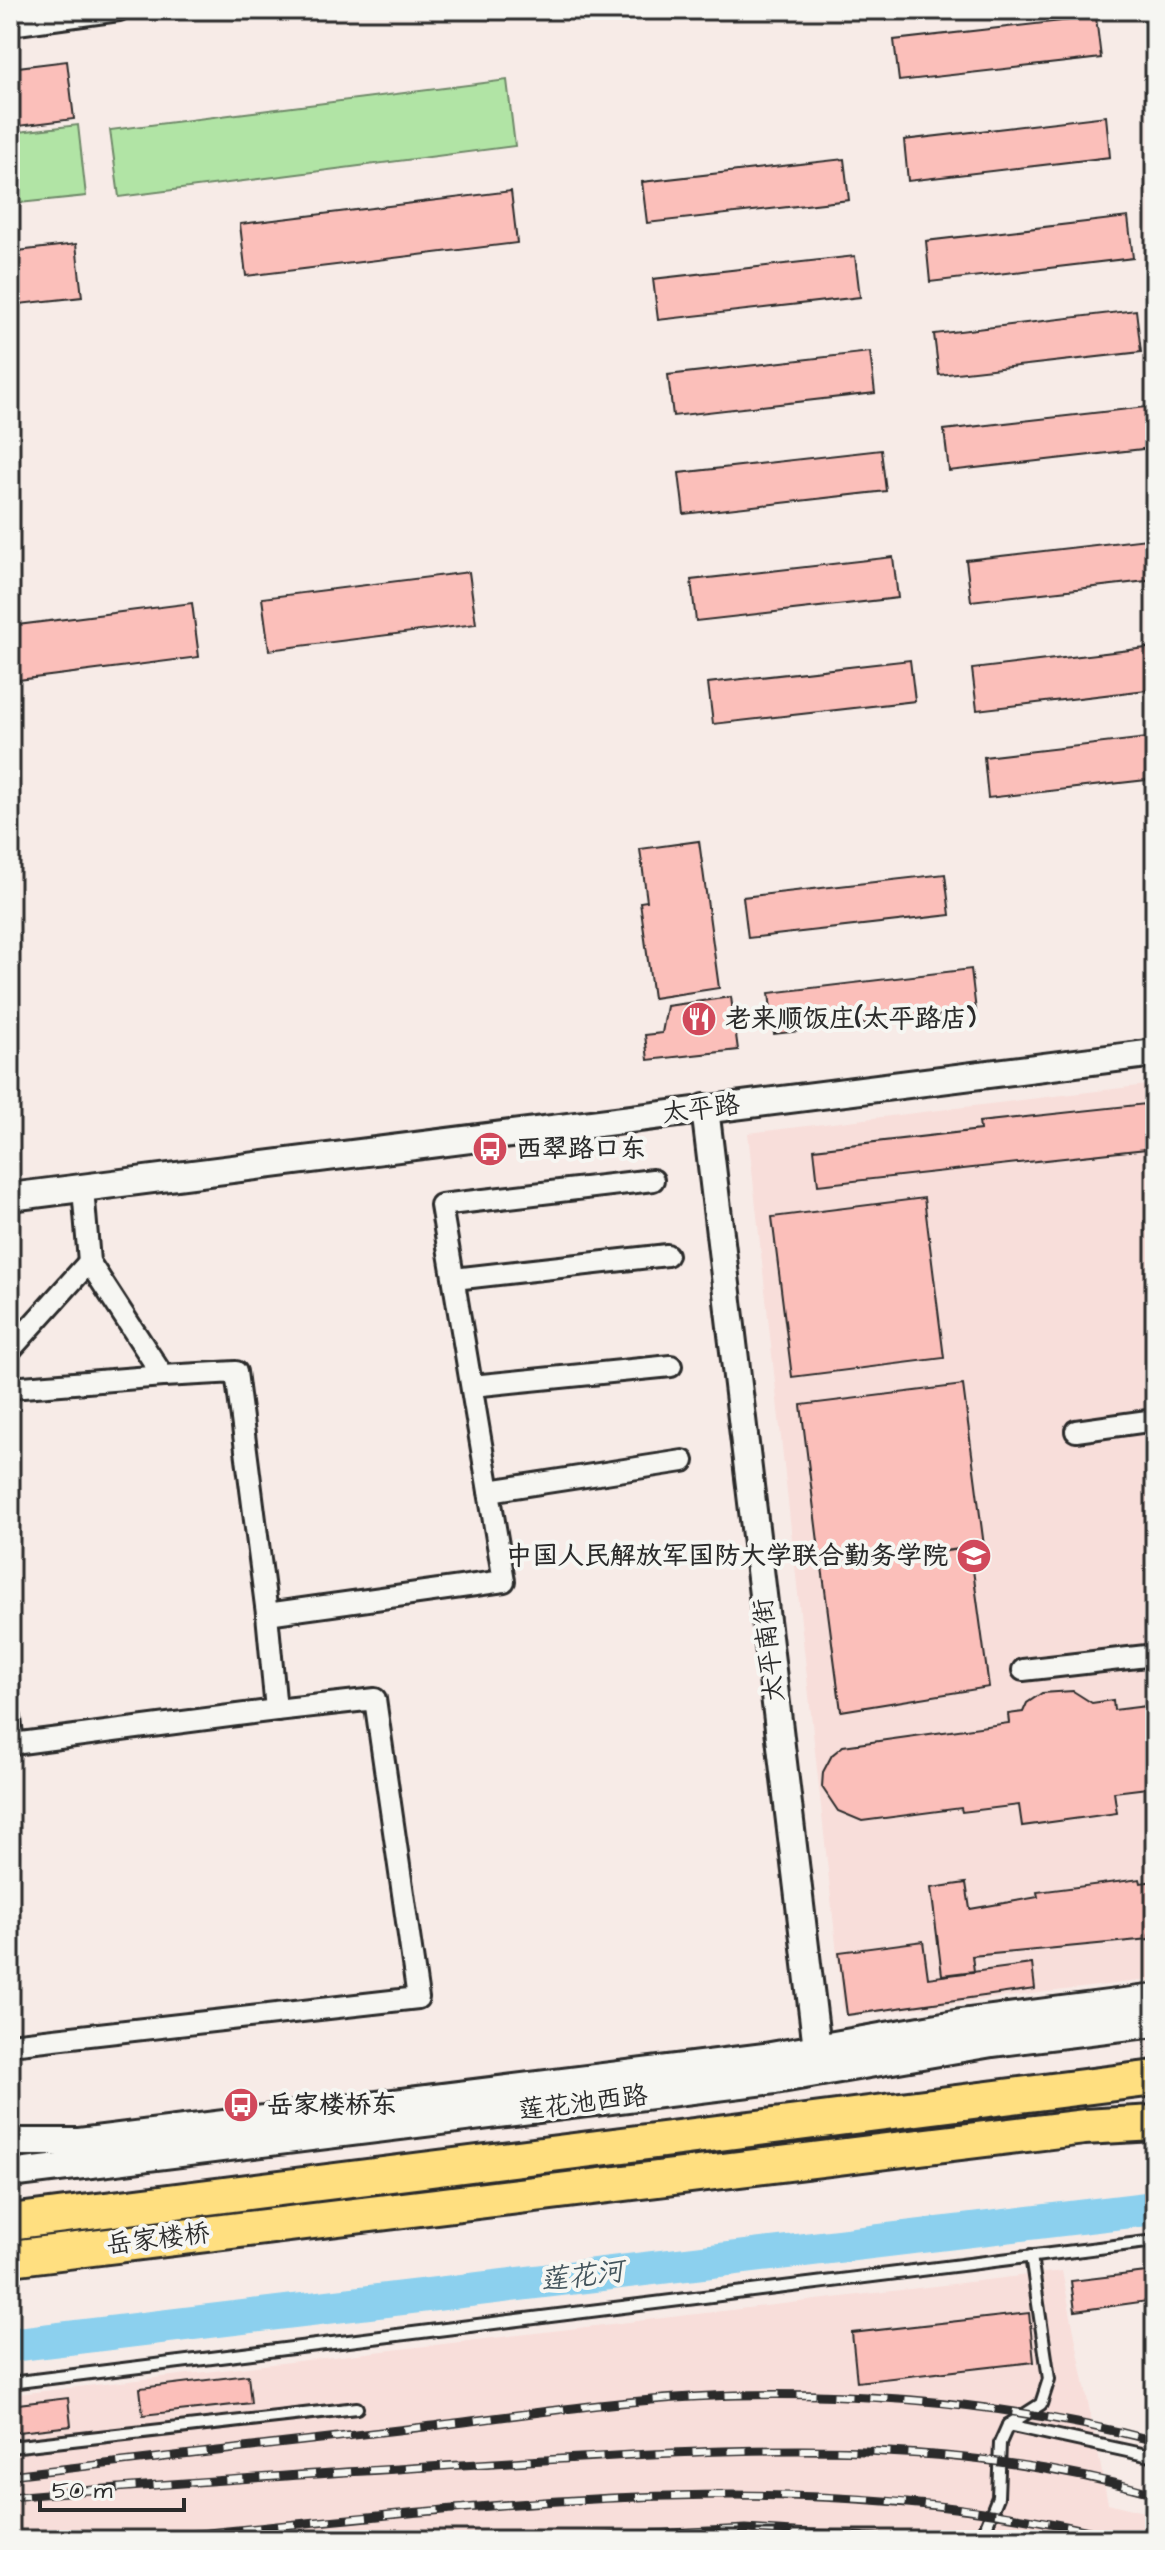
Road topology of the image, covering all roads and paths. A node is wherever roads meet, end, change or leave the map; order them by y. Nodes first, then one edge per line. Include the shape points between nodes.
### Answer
1 (119, 10) edge
2 (10, 25) edge
3 (1155, 1053) edge
4 (705, 1108) junction
5 (653, 1180) dead end
6 (83, 1188) junction
7 (10, 1197) edge
8 (667, 1255) dead end
9 (89, 1262) junction
10 (454, 1279) junction
11 (10, 1350) edge
12 (671, 1366) dead end
13 (163, 1376) junction
14 (472, 1386) junction
15 (10, 1388) edge
16 (1155, 1420) edge
17 (1076, 1431) dead end
18 (683, 1461) dead end
19 (489, 1491) junction
20 (267, 1614) junction
21 (1155, 1655) edge
22 (1023, 1670) dead end
23 (276, 1710) junction
24 (10, 1718) edge
25 (11, 1745) edge
26 (1155, 1998) edge
27 (1155, 2023) edge
28 (10, 2044) edge
29 (817, 2048) junction
30 (1155, 2078) edge
31 (1155, 2113) edge
32 (1155, 2123) edge
33 (1084, 2127) junction
34 (1155, 2132) edge
35 (10, 2142) edge
36 (10, 2174) edge
37 (303, 2186) joint
38 (10, 2222) edge
39 (1155, 2241) edge
40 (1031, 2256) junction
41 (10, 2258) edge
42 (10, 2383) edge
43 (357, 2408) dead end
44 (1008, 2425) junction
45 (10, 2447) edge
46 (1155, 2457) edge
47 (969, 2540) edge

1 - 2 street
3 - 4 street, 太平路
4 - 6 street, 太平路
4 - 29 street, 太平南街
5 - 10 street via 441,1205
6 - 7 street, 太平路
6 - 9 street
8 - 10 street
9 - 11 street
9 - 13 street
10 - 14 street
12 - 14 street
13 - 15 street
13 - 20 street via 236,1372
14 - 19 street
16 - 17 street
18 - 19 street
19 - 20 street via 504,1581
20 - 23 street
21 - 22 street
23 - 25 street
23 - 28 street via 375,1699 418,1998
24 - 25 street
26 - 29 street, 莲花池西路
27 - 36 street, 莲花池西路 via 992,2043 775,2080
29 - 35 street, 莲花池西路 via 79,2142
30 - 37 highway, 莲花池西路
31 - 33 highway
32 - 33 highway
33 - 34 street
33 - 41 highway, 岳家楼桥
37 - 38 highway, 岳家楼桥
39 - 40 lane
40 - 42 lane
40 - 44 lane via 1049,2379 1041,2404
43 - 45 lane
44 - 46 lane
44 - 47 lane via 1000,2443 998,2497 983,2534

